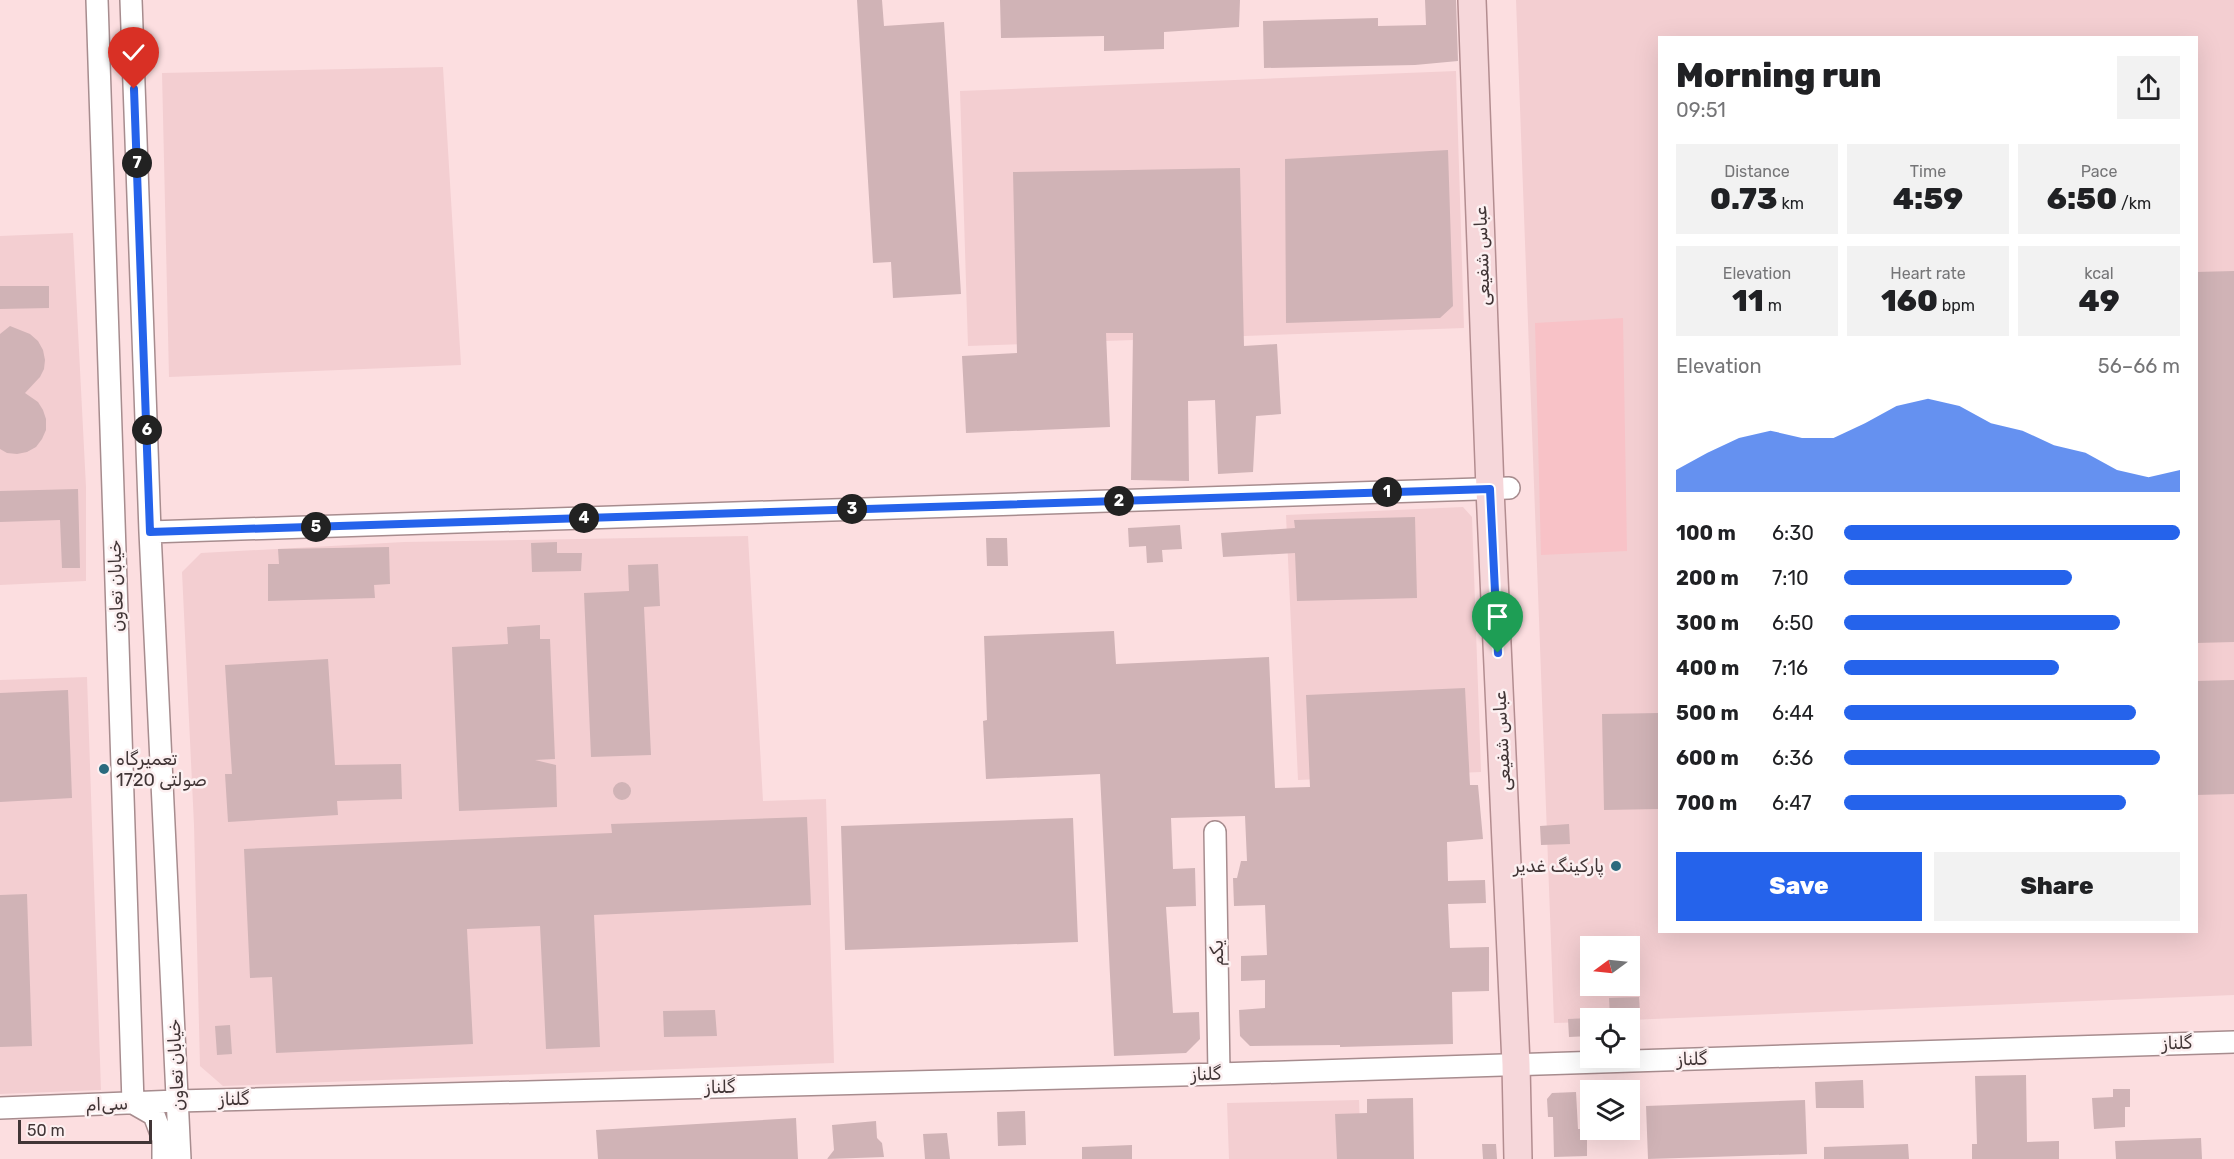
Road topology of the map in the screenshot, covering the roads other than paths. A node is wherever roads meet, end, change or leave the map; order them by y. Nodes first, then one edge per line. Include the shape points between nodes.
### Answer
1 (97, 0) edge
2 (131, 0) edge
3 (1472, 0) edge
4 (1491, 0) edge
5 (1499, 489) junction
6 (150, 532) junction
7 (1215, 832) dead end
8 (2234, 1042) edge
9 (1524, 1064) junction
10 (1219, 1074) junction
11 (177, 1101) junction
12 (133, 1103) junction
13 (0, 1108) edge
14 (163, 1159) edge
15 (180, 1159) edge
16 (1518, 1159) edge
17 (1532, 1159) edge

1 - 12 street, خیابان تعاون
2 - 6 street, خیابان تعاون
3 - 5 main road, عباس شفیعی
4 - 5 main road, عباس شفیعی
5 - 6 street
5 - 9 main road, عباس شفیعی
6 - 11 street, خیابان تعاون
7 - 10 street, یکم
8 - 9 street, گلناز
9 - 10 street, گلناز
9 - 16 main road, عباس شفیعی
9 - 17 main road, عباس شفیعی
10 - 11 street, گلناز
11 - 12 street, سی‌ام
11 - 15 street, خیابان تعاون
12 - 13 street, سی‌ام
12 - 14 street, خیابان تعاون via 154,1115 163,1139

